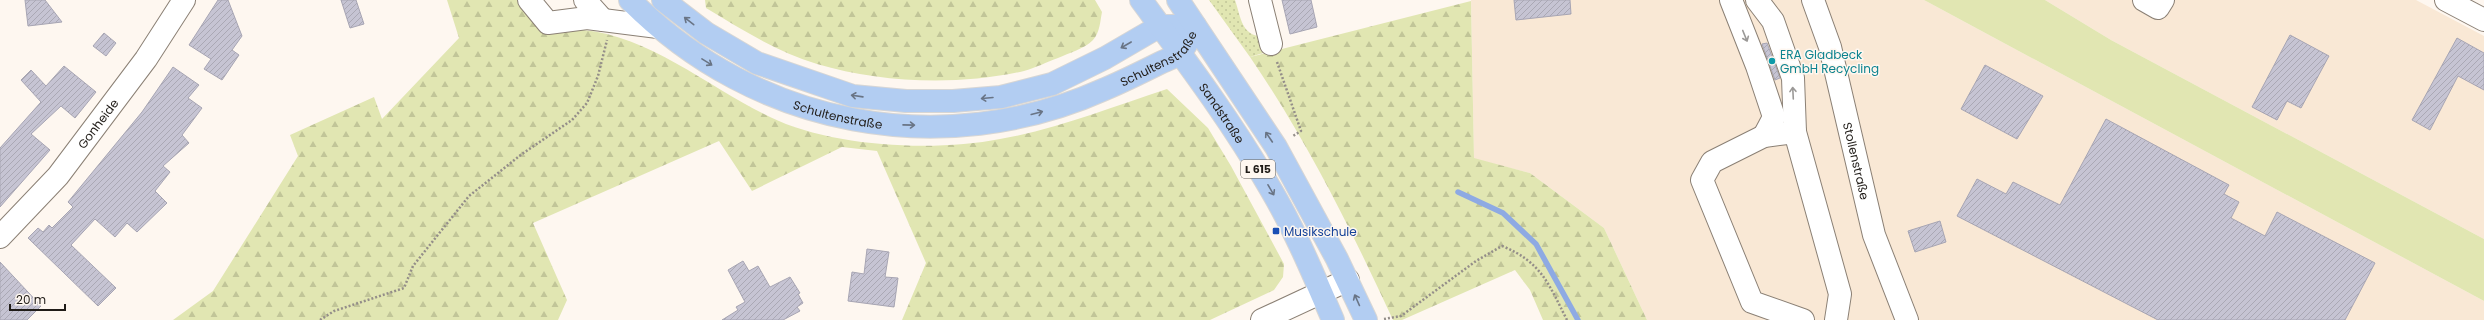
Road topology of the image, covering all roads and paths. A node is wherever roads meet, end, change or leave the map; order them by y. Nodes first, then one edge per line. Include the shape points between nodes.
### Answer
1 (184, 0) edge
2 (585, 0) edge
3 (630, 0) edge
4 (663, 0) edge
5 (1141, 0) edge
6 (1178, 0) edge
7 (1260, 0) edge
8 (1731, 0) edge
9 (1757, 0) edge
10 (1813, 0) edge
11 (2144, 0) edge
12 (2163, 0) edge
13 (2446, 0) edge
14 (537, 3) edge
15 (606, 20) junction
16 (2484, 20) edge
17 (1160, 26) junction
18 (1195, 26) junction
19 (658, 27) junction
20 (1271, 44) joint
21 (1180, 53) junction
22 (1795, 132) junction
23 (1764, 136) junction
24 (1276, 147) junction
25 (0, 237) edge
26 (1348, 280) junction
27 (1321, 293) junction
28 (320, 320) edge
29 (1262, 320) edge
30 (1333, 320) edge
31 (1366, 320) edge
32 (1378, 320) edge
33 (1567, 320) edge
34 (1803, 320) edge
35 (1836, 320) edge
36 (1907, 320) edge

1 - 25 street, Gonheide via 146,59 58,176
2 - 15 street
3 - 19 main road, Schultenstraße
17 -> 4 main road, Schultenstraße via 1105,58 1052,84 1001,97 906,101 854,96 757,63 706,33
5 - 17 main road, Sandstraße / L 615
6 - 18 main road, L 615
7 - 20 street
8 -> 23 street via 1774,117
22 -> 9 street via 1793,78 1773,21
10 - 36 street, Stollenstraße via 1830,47 1874,235
11 - 12 street via 2158,8
13 - 16 street
14 - 15 street via 548,23 587,18
15 - 19 street
15 - 28 path via 598,76 586,103 572,120 522,154 469,196 412,266 404,288 334,311
17 - 18 main road, Schultenstraße
17 - 21 main road, Sandstraße / L 615
18 - 21 main road, Schultenstraße
24 -> 18 main road, L 615
19 -> 21 main road, Schultenstraße via 674,41 726,74 780,100 834,117 892,125 951,126 1010,120 1074,103
20 - 24 path via 1301,131
21 -> 27 main road, Sandstraße / L 615 via 1270,188 1289,222
22 - 23 street
22 - 35 street via 1840,294
23 - 34 street via 1712,162 1702,180 1752,302
24 - 26 main road, L 615
26 - 27 street
31 -> 26 main road, L 615
27 - 29 street
27 - 30 main road, Sandstraße / L 615
32 - 33 path via 1401,316 1476,261 1502,246 1518,253 1543,274

